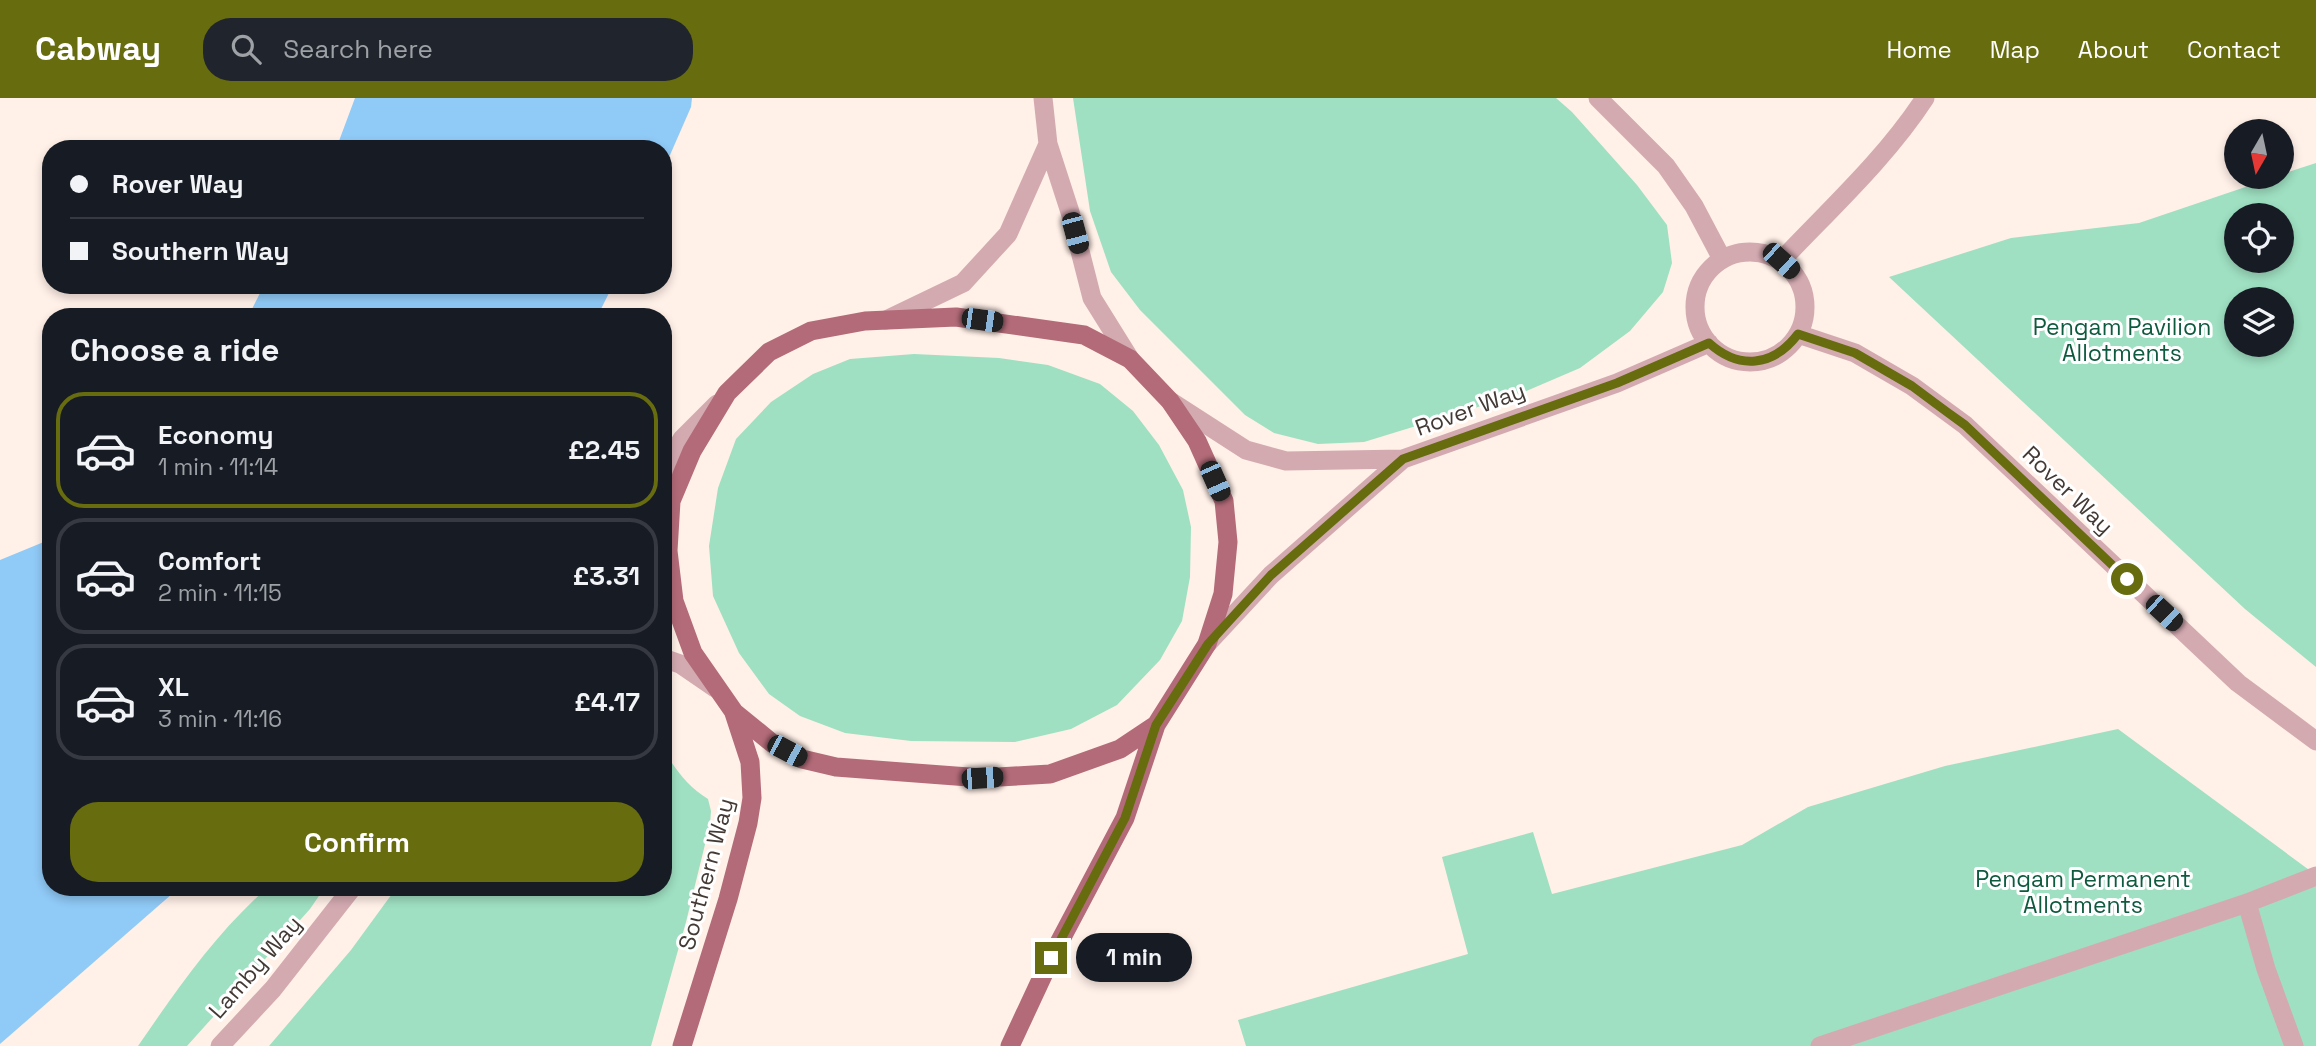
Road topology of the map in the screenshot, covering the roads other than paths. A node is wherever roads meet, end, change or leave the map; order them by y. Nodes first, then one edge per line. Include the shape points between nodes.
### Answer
1 (1042, 98) edge
2 (1598, 98) edge
3 (1926, 98) edge
4 (1048, 144) junction
5 (1723, 259) junction
6 (1781, 261) junction
7 (886, 320) junction
8 (1798, 334) junction
9 (1709, 343) junction
10 (1130, 359) junction
11 (727, 393) junction
12 (1170, 401) junction
13 (672, 456) edge
14 (1403, 459) junction
15 (672, 499) edge
16 (672, 584) edge
17 (1208, 644) junction
18 (672, 661) edge
19 (715, 688) junction
20 (734, 712) junction
21 (1156, 725) junction
22 (2316, 741) edge
23 (2316, 876) edge
24 (346, 896) edge
25 (2247, 903) junction
26 (220, 1046) edge
27 (682, 1046) edge
28 (1010, 1046) edge
29 (1820, 1046) edge
30 (2294, 1046) edge

1 - 4 street
2 - 5 street via 1666,166
3 - 6 street via 1881,155
4 - 7 street via 1008,234 963,283
4 - 10 street via 1092,298
5 - 6 street via 1752,252
5 - 9 street via 1705,276 1696,298 1700,329
6 - 8 street via 1793,272 1805,302
7 - 10 main road via 956,317 1084,335
7 - 11 main road via 811,331 769,352
8 - 9 street via 1789,346 1763,360 1734,359
8 - 22 street, Rover Way via 1855,353 1912,386 1965,425 2238,683
9 - 14 street, Rover Way via 1617,383
10 - 12 main road
11 - 13 street via 682,439
11 - 15 main road via 692,451
12 - 14 street via 1246,450 1286,461
12 - 17 main road via 1197,441 1224,501 1228,542 1223,594
14 - 17 street via 1271,575
16 - 19 main road via 693,653
17 - 21 main road
18 - 19 street
19 - 20 main road
20 - 21 main road via 772,743 813,762 982,778 1050,774 1120,749
20 - 27 main road, Southern Way via 750,762 752,798 728,899
21 - 28 main road via 1125,818
23 - 25 street
24 - 26 street, Lamby Way via 273,989
25 - 29 street
25 - 30 street

